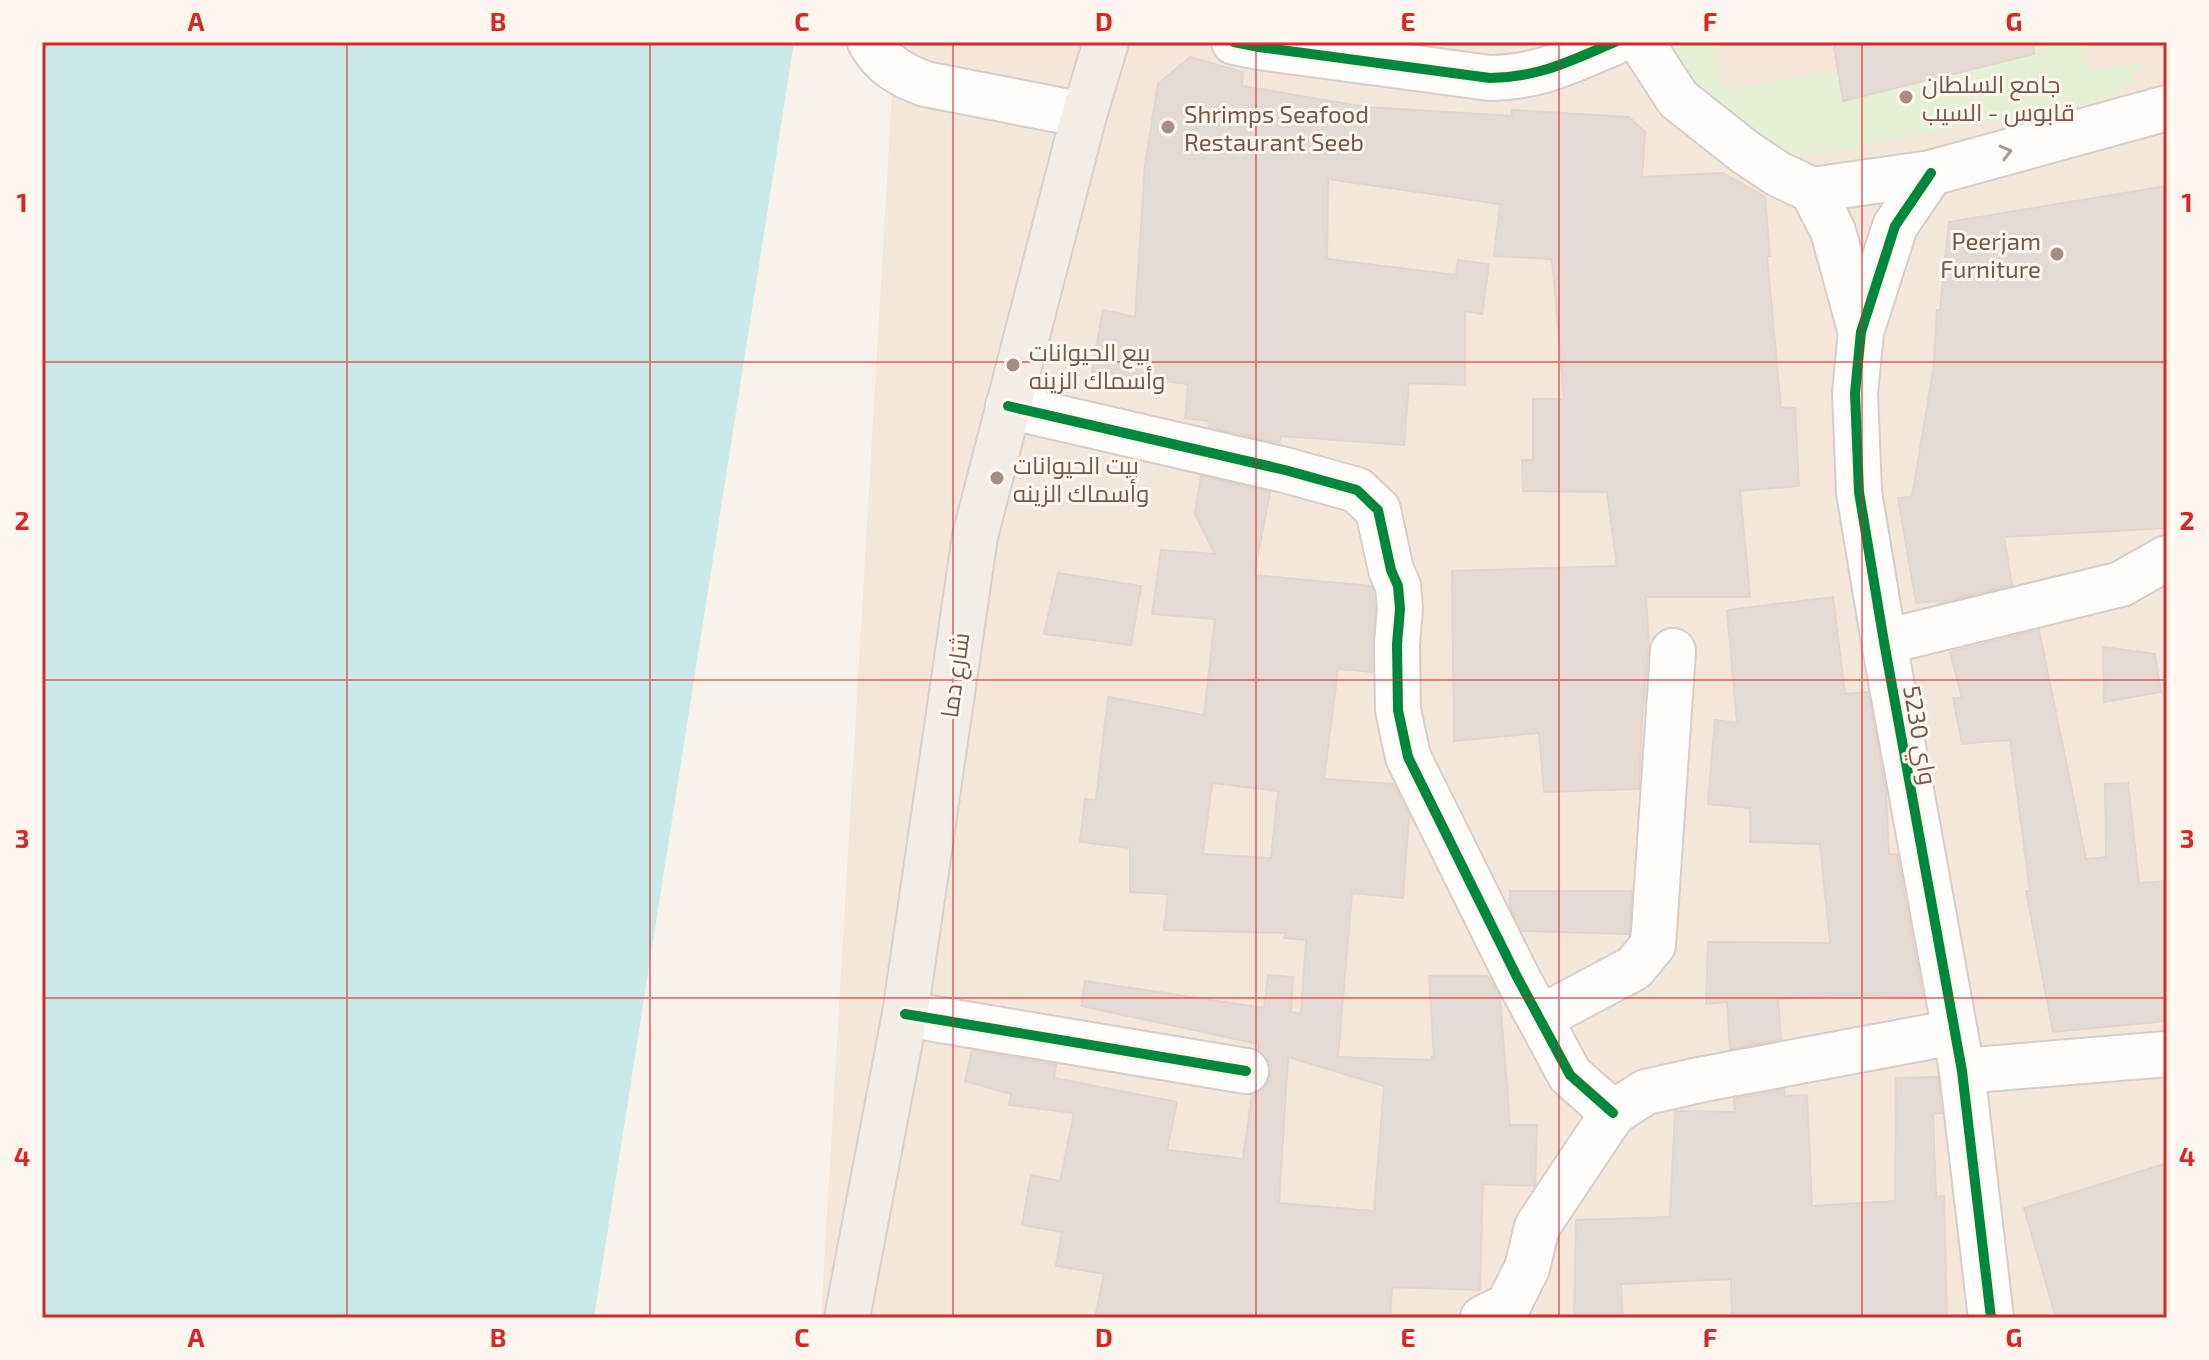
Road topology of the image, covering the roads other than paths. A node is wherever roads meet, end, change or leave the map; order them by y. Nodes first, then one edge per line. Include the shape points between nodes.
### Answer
1 (870, 42) edge
2 (1106, 42) edge
3 (1234, 42) edge
4 (1615, 42) edge
5 (1641, 42) edge
6 (2167, 108) edge
7 (1084, 115) junction
8 (1931, 173) junction
9 (1812, 190) junction
10 (1861, 332) junction
11 (1008, 406) junction
12 (2167, 558) edge
13 (1884, 642) junction
14 (1673, 651) dead end
15 (905, 1014) junction
16 (1540, 1018) junction
17 (1958, 1052) junction
18 (2167, 1054) edge
19 (1246, 1071) dead end
20 (1613, 1113) junction
21 (1504, 1314) edge
22 (847, 1318) edge
23 (1991, 1318) edge

1 - 7 street via 889,67 925,84
2 - 7 main road, شارع دما
3 - 4 street via 1490,78 1552,69
5 - 9 street via 1678,99 1745,152
8 -> 6 street
7 - 11 main road, شارع دما
8 - 9 street
8 - 10 street, واي 5230 via 1895,226
9 - 10 street, واي 5230 via 1833,231
10 - 13 street, واي 5230 via 1855,393 1859,492
11 - 15 main road, شارع دما via 975,536
11 - 16 street via 1357,490 1378,510 1398,586 1398,710 1408,757
12 - 13 street via 2121,584
13 - 17 street, واي 5230
14 - 16 street via 1653,945 1634,968
15 - 19 street
15 - 22 main road, شارع دما
16 - 20 street via 1570,1075
17 - 18 street
17 - 20 street via 1704,1079 1646,1092
17 - 23 street, واي 5230
20 - 21 street via 1537,1227 1527,1268

